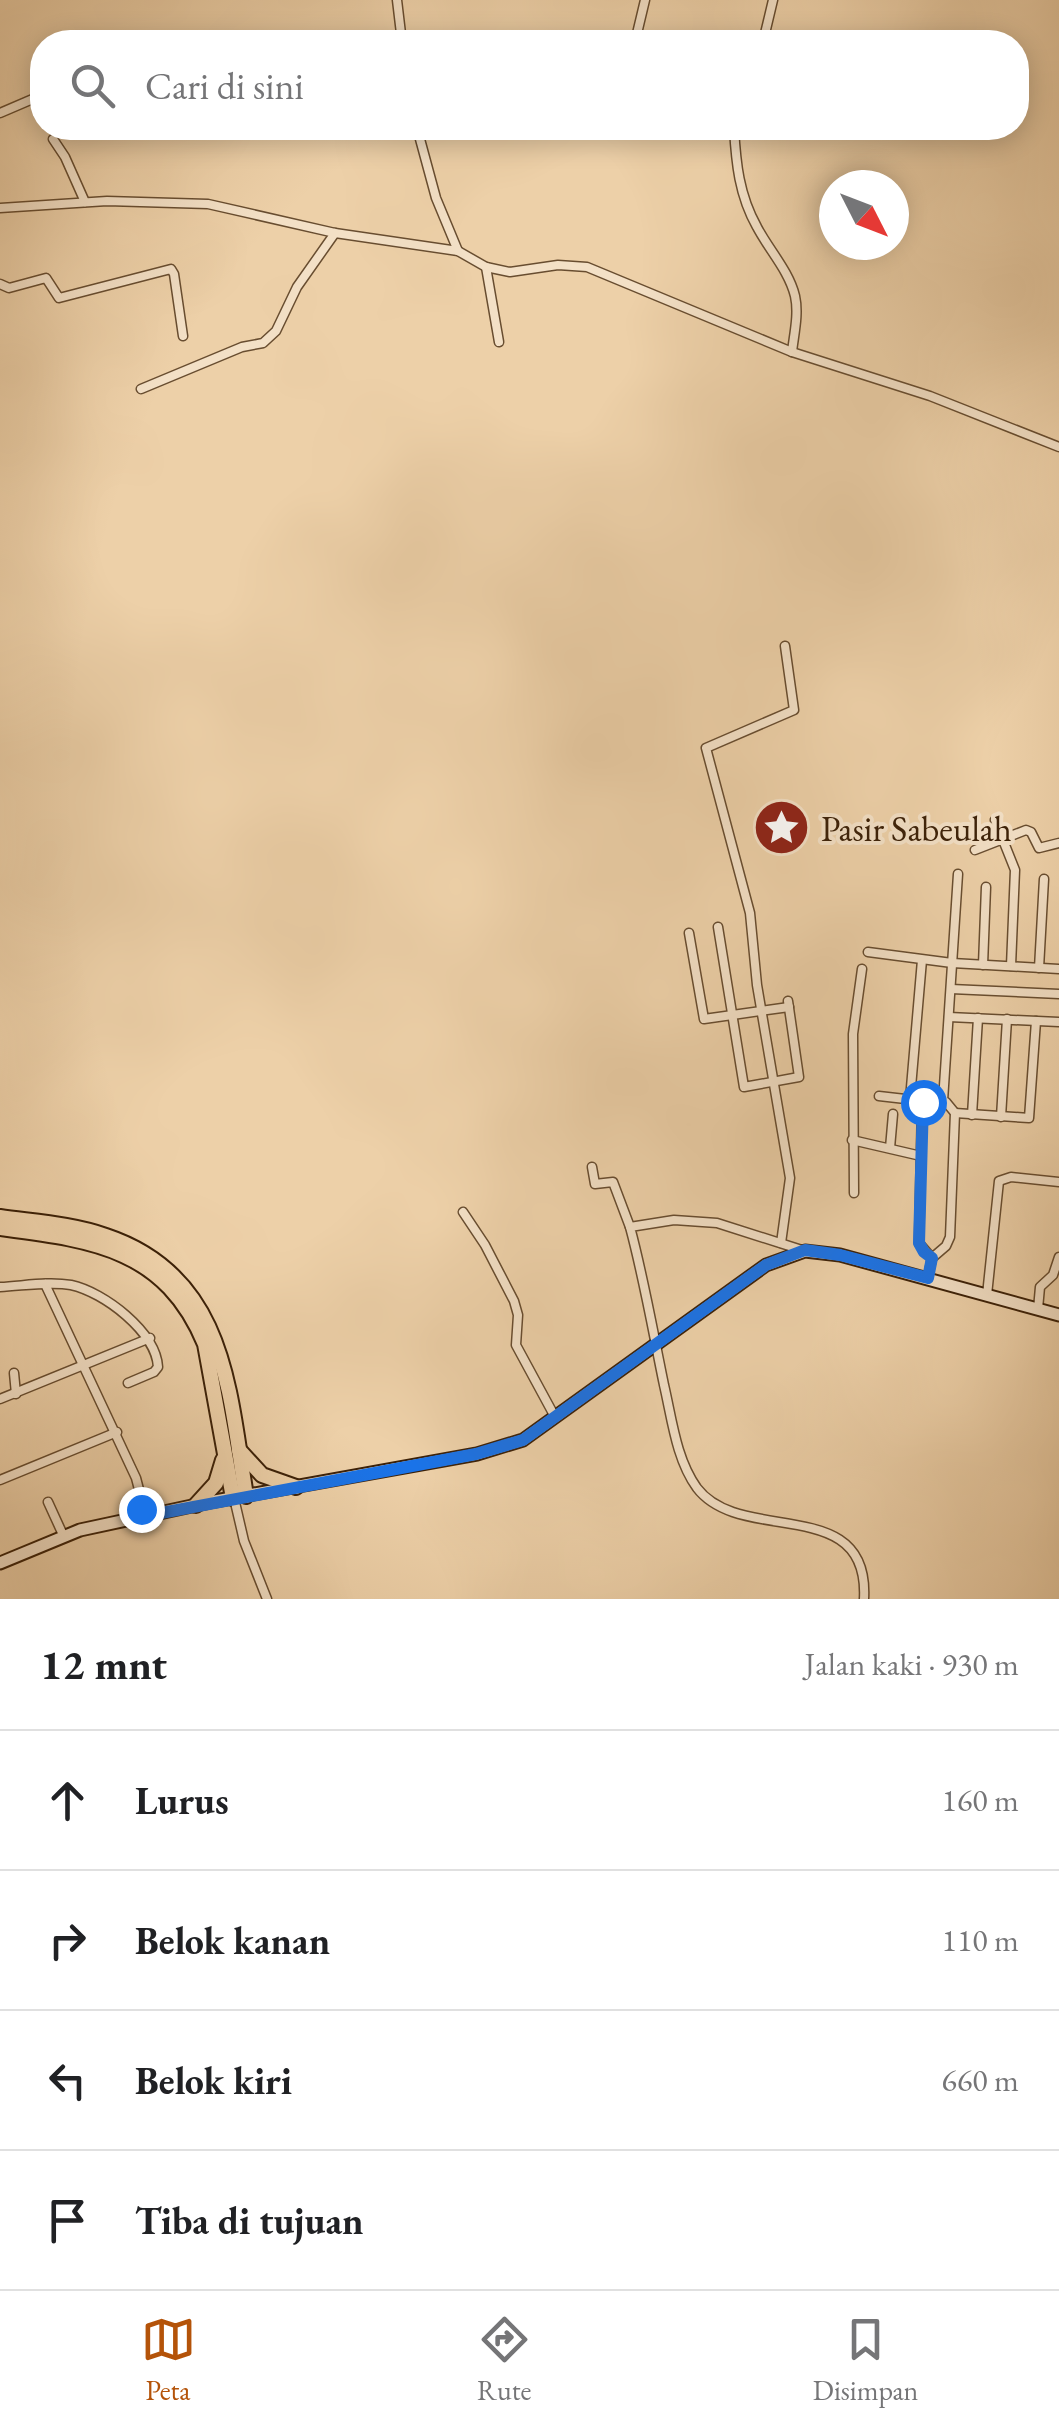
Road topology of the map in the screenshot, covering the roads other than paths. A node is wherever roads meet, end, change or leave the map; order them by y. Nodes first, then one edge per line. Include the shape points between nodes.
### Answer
1 (397, 0) edge
2 (645, 0) edge
3 (774, 0) edge
4 (401, 30) edge
5 (638, 30) edge
6 (765, 30) edge
7 (30, 100) edge
8 (0, 112) edge
9 (54, 140) edge
10 (420, 140) edge
11 (735, 140) edge
12 (85, 202) junction
13 (0, 208) edge
14 (335, 233) junction
15 (458, 251) junction
16 (486, 268) junction
17 (0, 284) edge
18 (183, 336) dead end
19 (499, 342) dead end
20 (792, 352) junction
21 (141, 389) dead end
22 (1059, 447) edge
23 (785, 646) dead end
24 (995, 820) dead end
25 (1003, 839) junction
26 (1059, 843) edge
27 (976, 850) dead end
28 (958, 874) dead end
29 (1044, 879) dead end
30 (986, 887) dead end
31 (718, 927) dead end
32 (689, 933) dead end
33 (868, 952) dead end
34 (922, 960) junction
35 (952, 964) junction
36 (983, 965) junction
37 (1011, 966) junction
38 (1039, 968) junction
39 (1059, 968) edge
40 (862, 969) dead end
41 (951, 990) junction
42 (1059, 994) edge
43 (761, 1011) junction
44 (732, 1015) junction
45 (949, 1017) junction
46 (978, 1018) junction
47 (1007, 1019) junction
48 (1036, 1021) junction
49 (1059, 1022) edge
50 (773, 1083) junction
51 (878, 1096) dead end
52 (910, 1099) junction
53 (924, 1101) junction
54 (943, 1101) junction
55 (954, 1113) junction
56 (892, 1114) dead end
57 (972, 1114) junction
58 (1001, 1117) junction
59 (852, 1140) junction
60 (890, 1148) junction
61 (921, 1156) junction
62 (592, 1167) dead end
63 (1059, 1182) edge
64 (854, 1194) dead end
65 (463, 1212) dead end
66 (0, 1217) edge
67 (630, 1227) junction
68 (0, 1228) edge
69 (782, 1243) junction
70 (805, 1250) junction
71 (1059, 1257) edge
72 (932, 1258) junction
73 (928, 1278) junction
74 (45, 1284) junction
75 (0, 1286) edge
76 (987, 1294) junction
77 (1038, 1310) junction
78 (1059, 1315) edge
79 (150, 1338) junction
80 (656, 1344) junction
81 (82, 1365) junction
82 (14, 1373) dead end
83 (128, 1382) dead end
84 (16, 1394) junction
85 (0, 1399) edge
86 (555, 1416) junction
87 (117, 1432) junction
88 (232, 1452) junction
89 (0, 1480) edge
90 (296, 1488) junction
91 (238, 1497) junction
92 (48, 1502) dead end
93 (196, 1505) junction
94 (140, 1517) junction
95 (64, 1536) junction
96 (0, 1563) edge
97 (267, 1599) edge
98 (864, 1599) edge

1 - 4 street
2 - 5 street
3 - 6 street
7 - 8 street
9 - 12 street
10 - 15 street
11 - 20 street via 743,196 795,295
12 - 13 street
12 - 14 street via 208,204
14 - 15 street
14 - 21 street via 263,343
15 - 16 street
16 - 19 street
16 - 20 street via 587,267
17 - 18 street via 9,288 46,278 58,298 170,269
20 - 22 street
23 - 43 street via 794,710 706,748 750,914
24 - 25 street
25 - 26 street via 1026,830 1043,850
25 - 27 street
25 - 37 street via 1016,870
28 - 35 street
29 - 38 street
30 - 36 street
31 - 44 street
32 - 44 street via 704,1019
33 - 34 street
34 - 35 street
34 - 52 street
35 - 36 street
35 - 41 street
36 - 37 street
37 - 38 street
38 - 39 street
40 - 59 street via 853,1034
41 - 42 street
41 - 45 street
43 - 44 street
43 - 50 street
43 - 50 street via 789,1004 799,1077
44 - 50 street via 744,1088
45 - 46 street
45 - 54 street
46 - 47 street
46 - 57 street
47 - 48 street
47 - 58 street
48 - 49 street
48 - 58 street via 1030,1118
50 - 69 street via 790,1178
51 - 52 street
52 - 53 street
53 - 54 street
53 - 61 street
54 - 55 street
55 - 57 street
55 - 72 street via 950,1237
56 - 60 street
57 - 58 street
59 - 60 street
59 - 64 street
60 - 61 street
61 - 72 street via 919,1243
62 - 67 street via 595,1184 613,1182
63 - 76 street via 1011,1176 999,1181
65 - 86 street via 514,1302 516,1346
66 - 88 highway via 106,1235 149,1257 180,1284 206,1315 225,1364
67 - 69 street via 717,1222
67 - 80 street
68 - 88 highway via 102,1245 164,1281 195,1320
69 - 70 street
70 - 73 street
70 - 80 street via 766,1265
71 - 77 street via 1053,1276 1040,1286
72 - 73 street
73 - 76 street
74 - 75 street
74 - 79 street via 85,1290
74 - 81 street
76 - 77 street
77 - 78 street
79 - 81 street
79 - 83 street via 158,1369
80 - 86 street
80 - 98 street via 675,1436 697,1488 731,1513 800,1524 839,1539 858,1557
81 - 84 street
81 - 87 street
82 - 84 street
84 - 85 street
86 - 90 street via 523,1440 476,1454
87 - 89 street
87 - 94 street via 141,1492
88 - 90 highway via 262,1475
88 - 91 highway
88 - 93 highway
90 - 91 street
91 - 93 street
91 - 97 street via 244,1541
92 - 95 street
93 - 94 street
94 - 95 street
95 - 96 street

